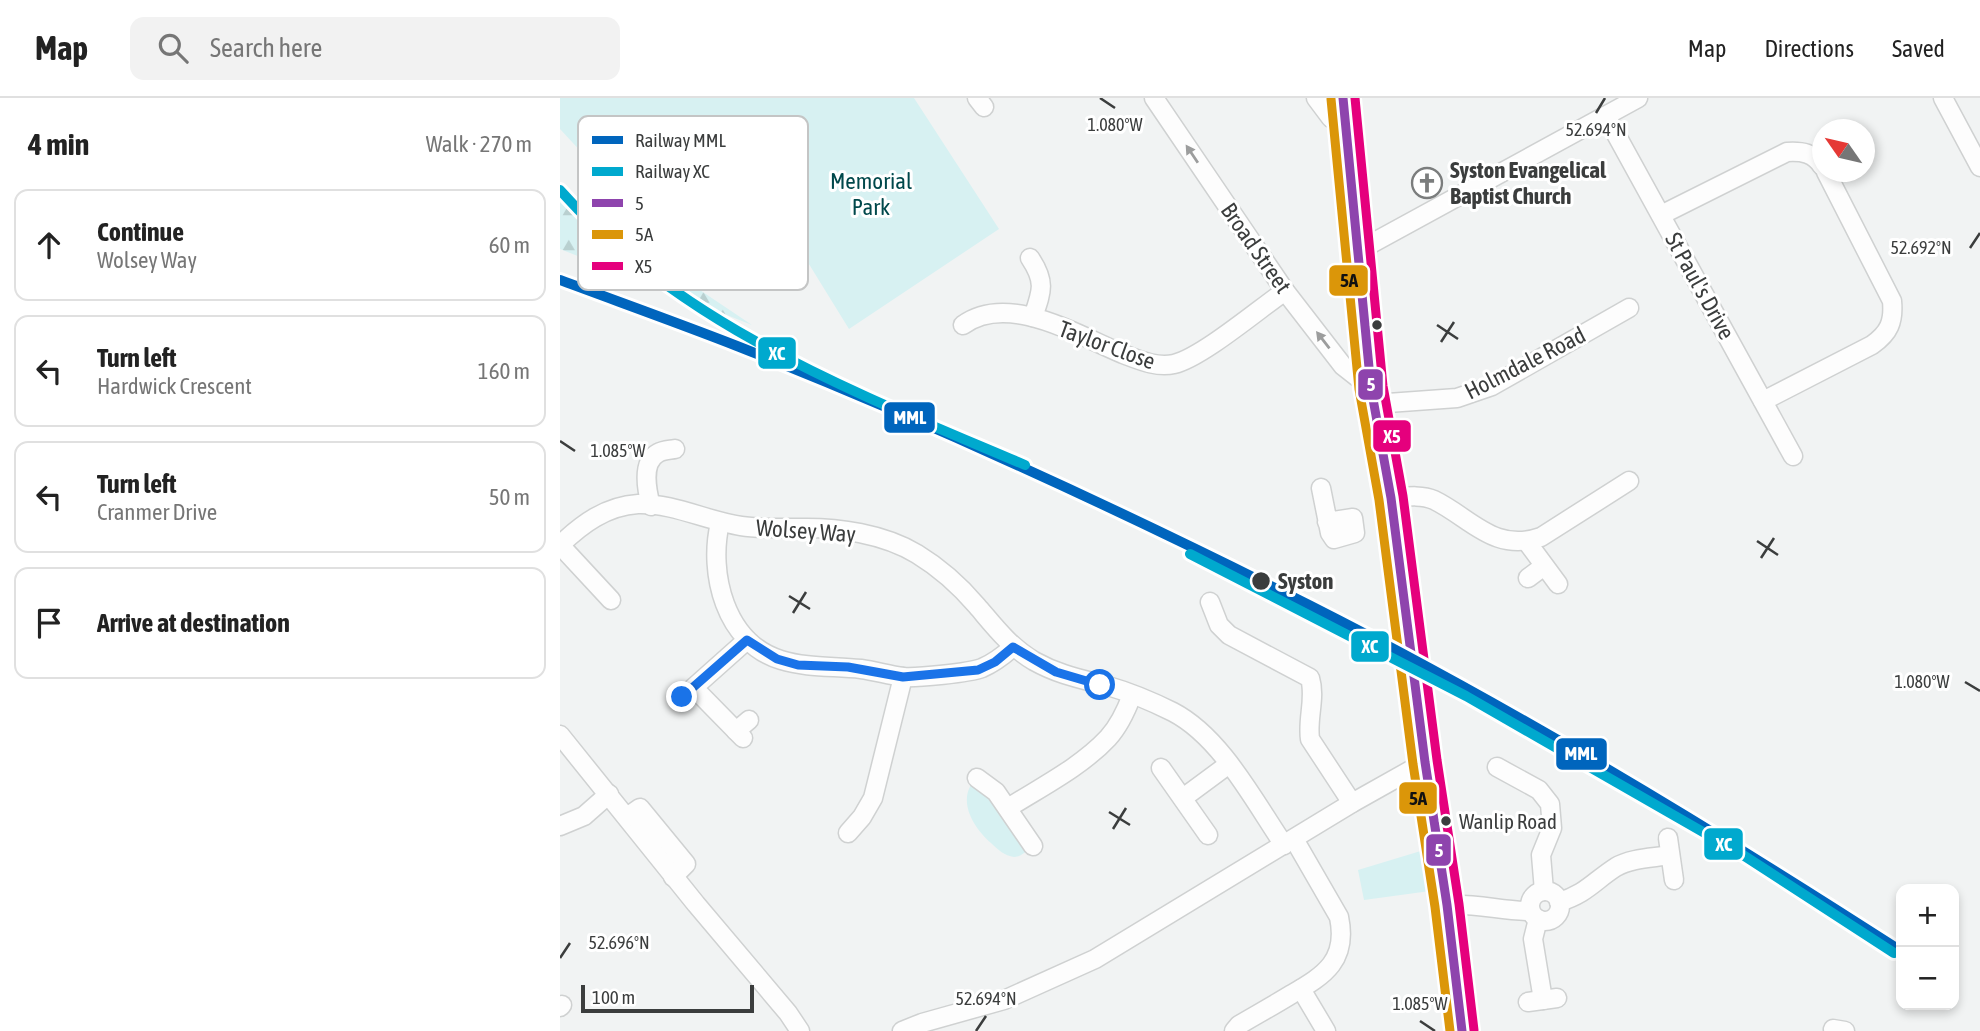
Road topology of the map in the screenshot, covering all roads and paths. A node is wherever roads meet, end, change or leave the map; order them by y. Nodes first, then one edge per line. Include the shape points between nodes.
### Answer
1 (1154, 98) edge
2 (1316, 98) edge
3 (1343, 98) edge
4 (1638, 98) edge
5 (1943, 98) edge
6 (1606, 116) junction
7 (1346, 122) junction
8 (1812, 157) edge
9 (1980, 167) edge
10 (1831, 182) edge
11 (1661, 215) junction
12 (1358, 251) junction
13 (1031, 257) dead end
14 (1285, 291) junction
15 (1629, 309) dead end
16 (968, 315) dead end
17 (1033, 317) junction
18 (1372, 396) junction
19 (1763, 401) junction
20 (675, 449) dead end
21 (1793, 456) dead end
22 (1629, 481) dead end
23 (1321, 488) dead end
24 (1391, 498) junction
25 (651, 506) junction
26 (1327, 522) dead end
27 (720, 523) junction
28 (1527, 542) junction
29 (560, 545) edge
30 (1544, 566) junction
31 (1528, 578) dead end
32 (1558, 584) dead end
33 (1210, 602) dead end
34 (614, 603) dead end
35 (747, 640) junction
36 (1013, 647) junction
37 (903, 677) junction
38 (1132, 695) junction
39 (743, 730) dead end
40 (560, 735) edge
41 (1425, 762) junction
42 (1229, 764) junction
43 (1161, 768) dead end
44 (975, 776) dead end
45 (1503, 776) dead end
46 (609, 794) junction
47 (1183, 799) junction
48 (1352, 803) junction
49 (1008, 808) junction
50 (560, 826) edge
51 (845, 835) dead end
52 (1208, 835) dead end
53 (1289, 842) junction
54 (1033, 846) dead end
55 (1674, 880) dead end
56 (1551, 897) junction
57 (1447, 905) junction
58 (1534, 915) junction
59 (1301, 989) junction
60 (1542, 1000) dead end
61 (1331, 1027) edge
62 (802, 1028) edge
63 (902, 1031) edge
64 (1234, 1031) edge
65 (1462, 1031) edge

14 -> 1 street, Broad Street
2 - 7 street via 1331,118
3 - 7 street
4 - 6 street
5 - 9 street
6 - 11 street, St Paul's Drive
6 - 12 street
7 - 12 street
8 - 11 street via 1787,152
10 - 19 street via 1892,301 1893,321 1872,345
11 - 19 street, St Paul's Drive
12 - 18 street
13 - 17 street, Taylor Close via 1042,286
14 - 17 street, Taylor Close via 1191,358 1164,366
18 -> 14 street, Broad Street
15 - 18 street, Holmdale Road via 1492,386 1457,398
16 - 17 street, Taylor Close via 1011,312
18 - 24 street
19 - 21 street, St Paul's Drive
20 - 25 street via 651,447 647,477
22 - 28 street
23 - 26 street
24 - 28 street via 1433,500 1487,535
24 - 41 street
25 - 27 street, Wolsey Way
25 - 29 street, Wolsey Way via 608,510
27 - 35 street via 717,582 721,598
27 - 36 street, Wolsey Way via 832,529 915,552 954,581
28 - 30 street
29 - 34 street
30 - 31 street
30 - 32 street
33 - 48 street via 1219,625 1229,635 1310,678 1310,738
35 - 37 street via 777,659 798,665 848,667
35 - 39 street via 688,692
36 - 37 street via 978,670
36 - 38 street, Wolsey Way via 1056,672
37 - 51 street via 873,798
38 - 42 street, Wolsey Way via 1174,712 1216,746
38 - 49 street via 1108,738 1080,750
40 - 46 street
41 - 48 street
41 - 57 street
42 - 47 street
42 - 53 street, Wolsey Way
43 - 47 street
44 - 49 street
45 - 56 street via 1539,790 1550,804 1552,828 1541,855
46 - 50 street via 584,816
46 - 62 street
47 - 52 street
48 - 53 street
49 - 54 street
53 - 59 street, Wolsey Way via 1339,917 1342,930 1333,963
53 - 63 street via 1095,959 1004,1000
55 - 56 street via 1669,847 1615,867 1580,894
56 - 58 street via 1534,896 1530,905
56 - 58 street via 1558,911 1552,919
57 - 58 street
57 - 65 street
58 - 60 street
59 - 61 street
59 - 64 street, Wolsey Way

